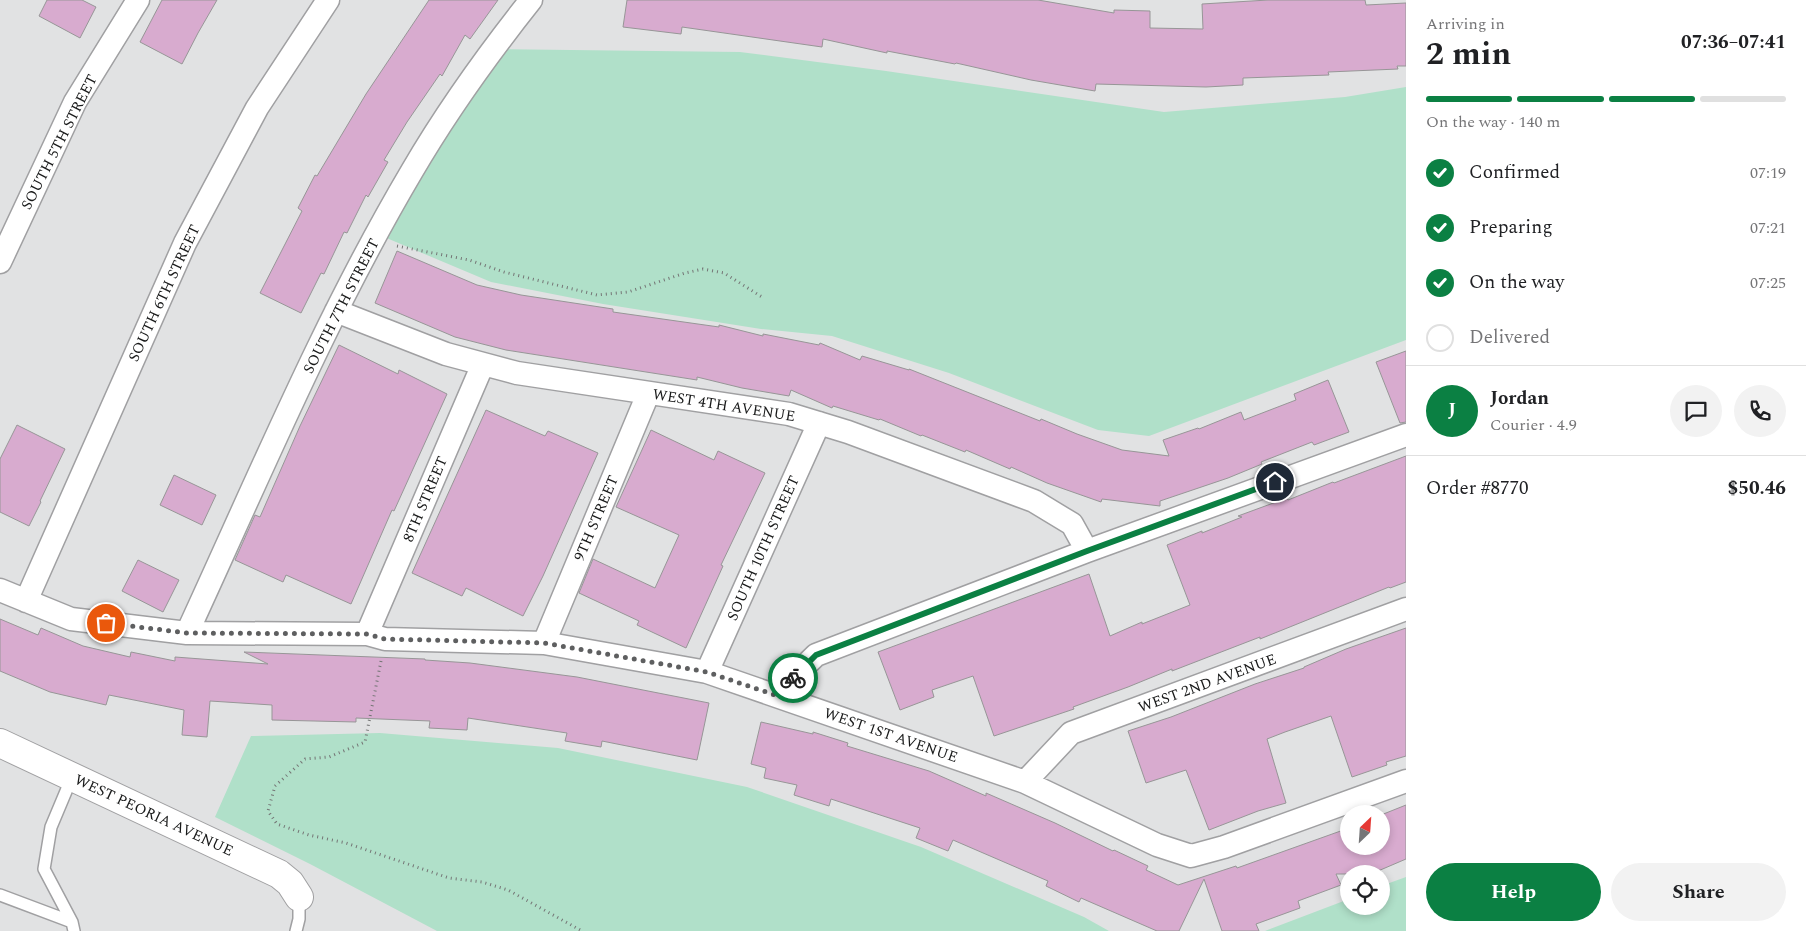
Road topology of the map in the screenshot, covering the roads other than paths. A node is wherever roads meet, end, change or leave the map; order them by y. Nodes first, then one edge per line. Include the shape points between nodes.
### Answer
1 (138, 0) edge
2 (328, 0) edge
3 (531, 0) edge
4 (0, 262) edge
5 (336, 311) junction
6 (483, 364) junction
7 (648, 394) junction
8 (819, 423) junction
9 (1406, 434) edge
10 (1087, 551) junction
11 (0, 590) edge
12 (26, 601) junction
13 (1406, 610) edge
14 (187, 633) junction
15 (376, 636) junction
16 (544, 643) junction
17 (707, 672) junction
18 (775, 695) junction
19 (0, 743) edge
20 (72, 776) junction
21 (1406, 781) edge
22 (1026, 782) junction
23 (0, 895) edge
24 (299, 897) joint
25 (73, 926) edge
26 (296, 931) edge

1 - 4 street, SOUTH 5TH STREET via 75,102
2 - 12 street, SOUTH 6TH STREET via 257,108 185,243
3 - 5 street, SOUTH 7TH STREET via 498,41 412,170
5 - 6 street, WEST 4TH AVENUE via 446,354
5 - 14 street, SOUTH 7TH STREET
6 - 7 street, WEST 4TH AVENUE via 517,373
6 - 15 street, 8TH STREET
7 - 8 street, WEST 4TH AVENUE via 788,414
7 - 16 street, 9TH STREET
8 - 10 street, WEST 4TH AVENUE via 1034,501 1072,524
8 - 17 street, SOUTH 10TH STREET
9 - 10 street
10 - 18 street via 816,655
11 - 12 street, WEST 1ST AVENUE
12 - 14 street, WEST 1ST AVENUE via 71,619
13 - 22 street, WEST 2ND AVENUE via 1071,732
14 - 15 street, WEST 1ST AVENUE
15 - 16 street, WEST 1ST AVENUE
16 - 17 street, WEST 1ST AVENUE
17 - 18 street, WEST 1ST AVENUE
18 - 22 street, WEST 1ST AVENUE
19 - 20 street, WEST PEORIA AVENUE
20 - 24 street, WEST PEORIA AVENUE via 280,874
20 - 25 lane via 52,827 44,869
21 - 22 street, WEST 1ST AVENUE via 1191,856 1157,845
23 - 25 lane
24 - 26 lane

